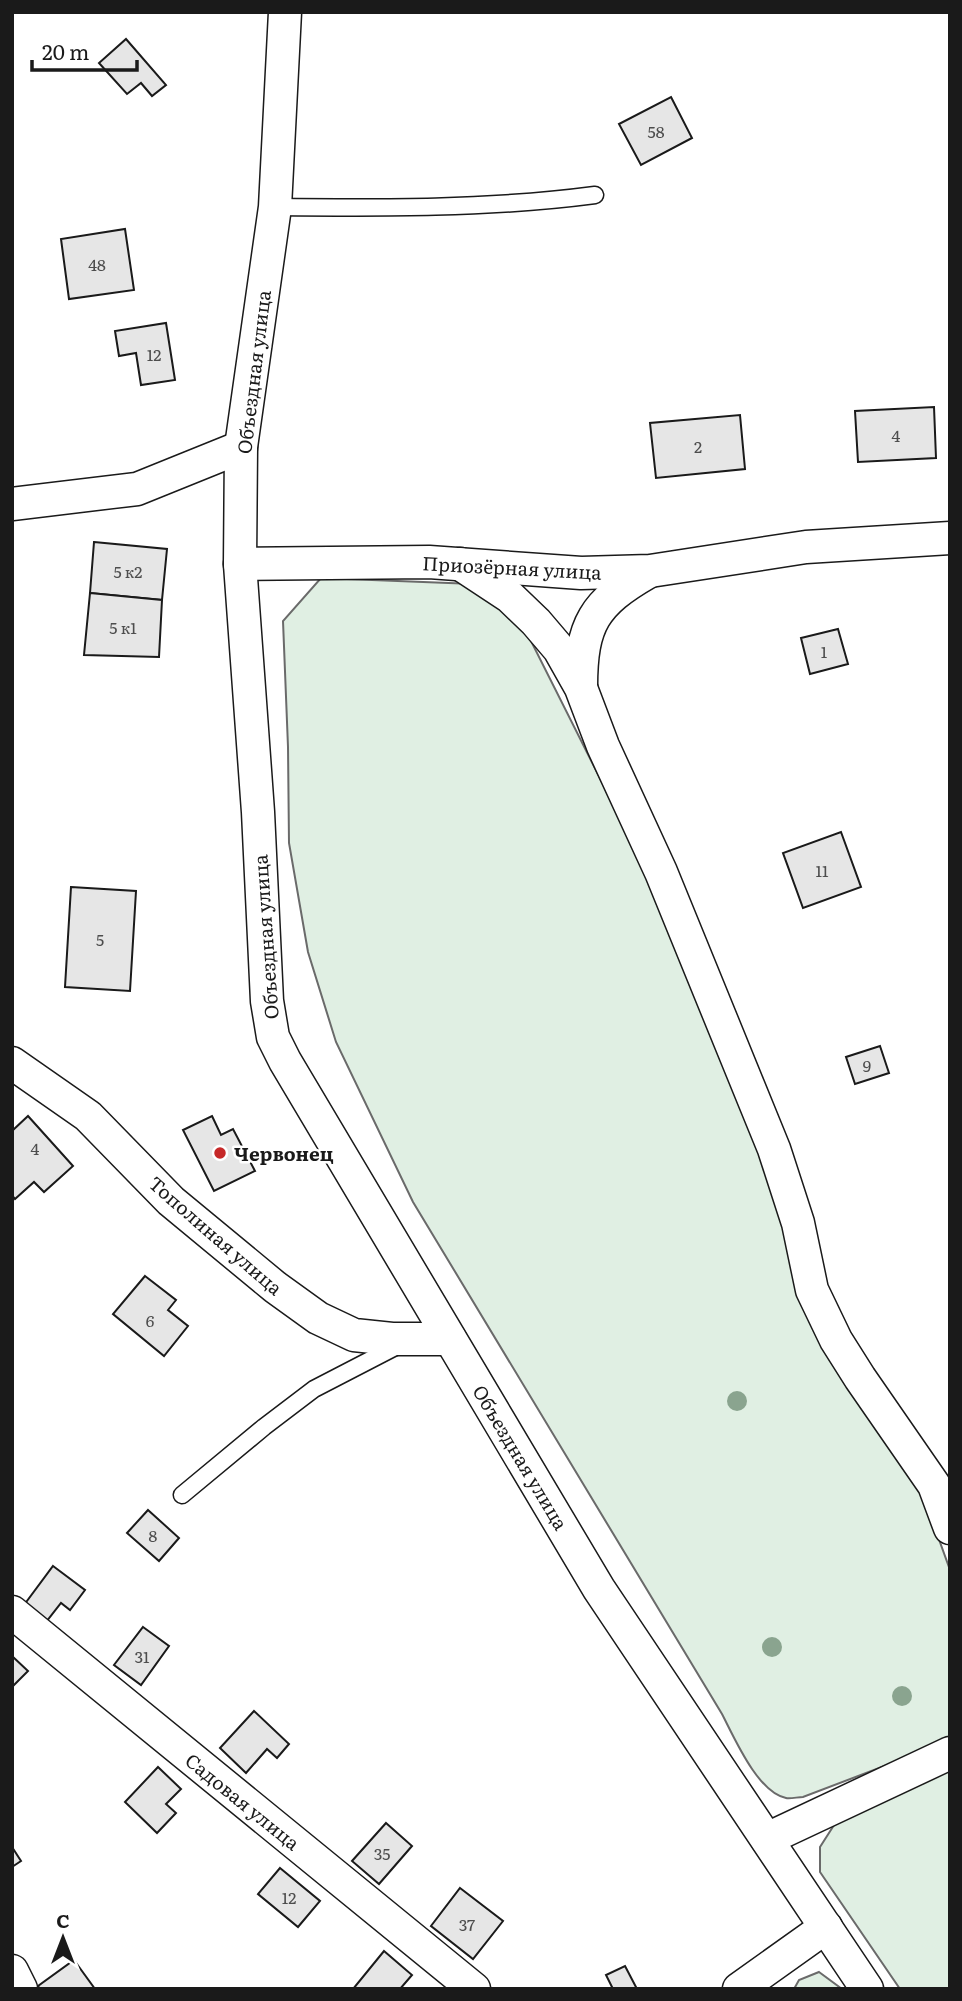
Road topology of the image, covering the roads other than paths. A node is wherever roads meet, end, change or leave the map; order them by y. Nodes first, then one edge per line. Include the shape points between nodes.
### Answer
1 (285, 12) edge
2 (595, 195) dead end
3 (275, 207) junction
4 (241, 447) junction
5 (12, 504) edge
6 (950, 538) edge
7 (240, 564) junction
8 (460, 564) junction
9 (650, 571) junction
10 (581, 688) junction
11 (12, 1062) edge
12 (411, 1339) junction
13 (450, 1339) junction
14 (182, 1494) dead end
15 (950, 1528) edge
16 (12, 1612) edge
17 (950, 1753) edge
18 (767, 1839) junction
19 (826, 1927) junction
20 (12, 1971) edge
21 (21, 1989) edge
22 (474, 1989) edge
23 (739, 1989) edge
24 (867, 1989) edge

1 - 3 street, Объездная улица
2 - 3 lane via 474,206
3 - 4 street, Объездная улица
4 - 5 street via 136,489
4 - 7 street, Объездная улица
6 - 9 street, Приозёрная улица via 806,547
7 - 8 street, Приозёрная улица
7 - 13 street, Объездная улица via 273,1037
8 - 9 street, Приозёрная улица via 581,573
8 - 10 street via 510,597 536,622 559,649
9 - 10 street via 617,590 599,608 583,642
10 - 15 street via 774,1149 812,1290 836,1340 934,1485
11 - 12 street, Тополиная улица via 88,1116 171,1201 318,1318 354,1335
12 - 13 street, Тополиная улица
12 - 14 lane via 314,1389
13 - 18 street, Объездная улица via 599,1589
16 - 22 street, Садовая улица
17 - 18 street
18 - 19 street, Объездная улица
19 - 23 street
19 - 24 street, Объездная улица
20 - 21 street

